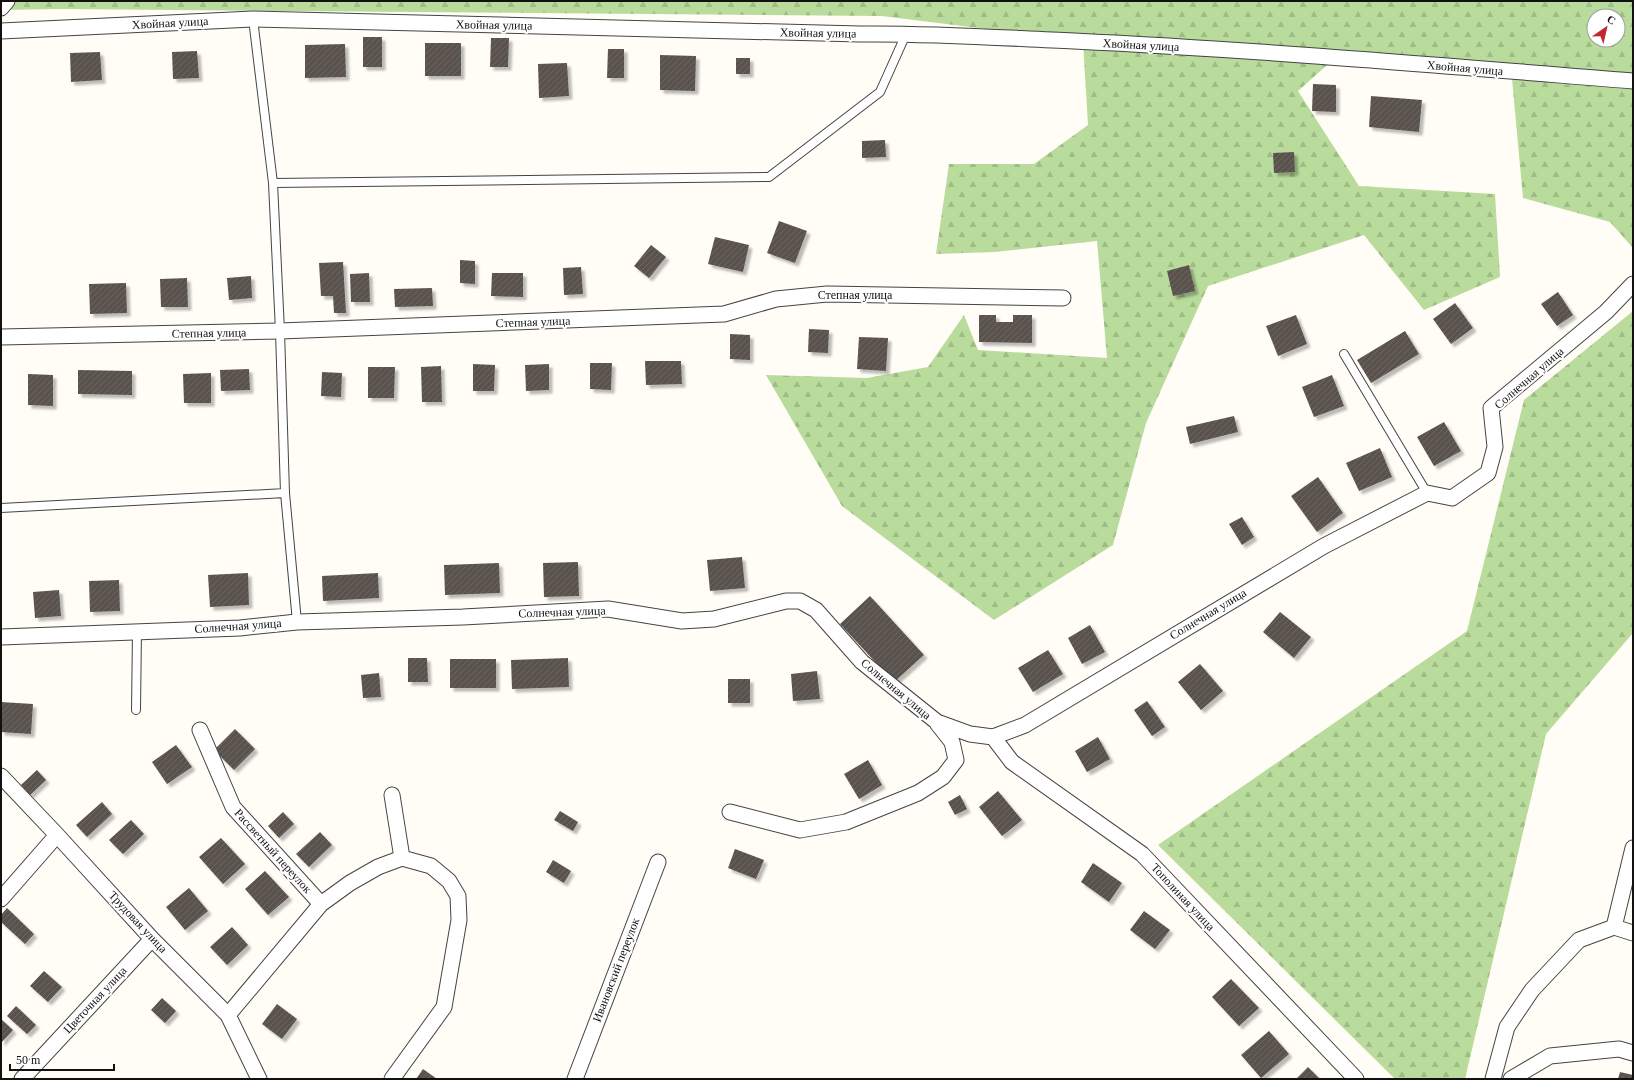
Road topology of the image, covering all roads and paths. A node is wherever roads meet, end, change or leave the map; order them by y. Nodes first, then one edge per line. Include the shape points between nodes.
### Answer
1 (7, 1) edge
2 (1, 8) edge
3 (253, 19) junction
4 (1, 31) edge
5 (906, 34) junction
6 (1633, 81) edge
7 (273, 182) junction
8 (1633, 284) edge
9 (1063, 298) dead end
10 (280, 331) junction
11 (1, 337) edge
12 (1344, 354) dead end
13 (285, 493) junction
14 (1427, 493) junction
15 (1, 508) edge
16 (297, 622) junction
17 (137, 631) junction
18 (1, 637) edge
19 (136, 710) dead end
20 (937, 722) junction
21 (200, 730) dead end
22 (993, 737) junction
23 (2, 777) edge
24 (392, 795) dead end
25 (730, 812) dead end
26 (58, 835) junction
27 (1633, 848) edge
28 (402, 858) junction
29 (658, 862) dead end
30 (1, 899) edge
31 (321, 904) junction
32 (1614, 927) junction
33 (1633, 933) edge
34 (152, 938) junction
35 (228, 1015) junction
36 (1633, 1053) edge
37 (22, 1079) edge
38 (258, 1079) edge
39 (392, 1079) edge
40 (575, 1079) edge
41 (1356, 1079) edge
42 (1493, 1079) edge
43 (1511, 1079) edge

1 - 2 street
3 - 4 street, Хвойная улица
3 - 5 street, Хвойная улица
3 - 7 lane
5 - 6 street, Хвойная улица via 1309,55
5 - 7 lane via 880,92 769,177
7 - 10 lane
8 - 14 street, Солнечная улица via 1606,312 1491,408 1495,447 1488,473 1452,498
9 - 10 street, Степная улица via 828,294 776,299 724,314
10 - 11 street, Степная улица
10 - 13 lane
12 - 14 lane
13 - 15 lane
13 - 16 lane
14 - 22 street, Солнечная улица via 1317,550 1025,725
16 - 17 street, Солнечная улица via 240,628
16 - 20 street, Солнечная улица via 608,609 682,621 714,619 786,601 800,601 816,610 862,662
17 - 18 street, Солнечная улица
17 - 19 lane
20 - 22 street, Солнечная улица via 970,734
20 - 25 street via 952,742 956,760 943,777 918,793 846,822 800,830
21 - 31 street, Рассветный переулок via 233,807
22 - 41 street, Тополиная улица via 1012,762 1142,854
23 - 26 street, Трудовая улица
24 - 28 street
26 - 30 street
26 - 34 street, Трудовая улица
27 - 32 street
28 - 31 street via 378,867
28 - 39 street via 431,866 449,881 458,896 459,920 444,1007
29 - 40 street, Ивановский переулок
31 - 35 street
32 - 33 street
32 - 42 street via 1579,940 1532,990 1507,1027
34 - 35 street, Трудовая улица
34 - 37 street, Цветочная улица
35 - 38 street, Трудовая улица
36 - 43 street via 1619,1049 1550,1056

